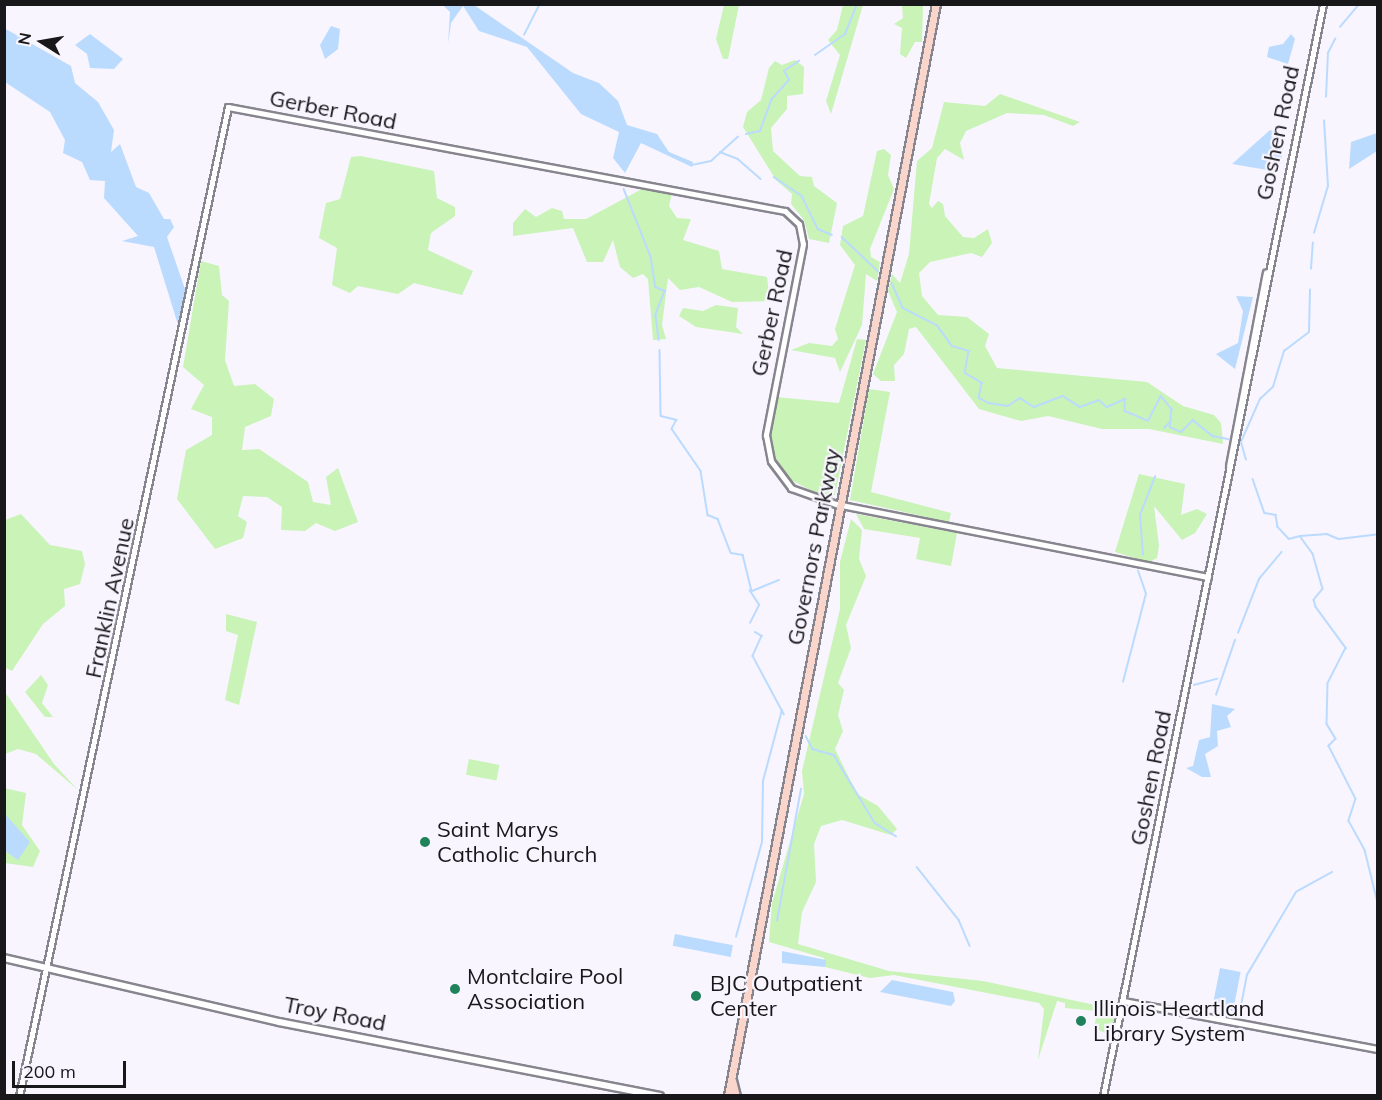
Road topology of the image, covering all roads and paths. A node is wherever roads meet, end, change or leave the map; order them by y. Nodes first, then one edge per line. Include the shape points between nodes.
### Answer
1 (936, 4) edge
2 (1323, 4) edge
3 (228, 106) joint
4 (840, 505) junction
5 (1208, 577) junction
6 (4, 958) edge
7 (47, 969) junction
8 (1123, 1001) junction
9 (1377, 1049) edge
10 (732, 1076) junction
11 (18, 1095) edge
12 (660, 1095) edge
13 (728, 1095) edge
14 (736, 1095) edge
15 (1102, 1095) edge

1 - 4 main road, Governors Parkway
2 - 5 street, Goshen Road via 1265,270 1269,279
3 - 4 street, Gerber Road via 789,214 801,229 803,244 766,443 774,466 791,488
3 - 7 street, Franklin Avenue
4 - 5 street, Gerber Road
4 - 10 main road, Governors Parkway
5 - 8 street, Goshen Road
6 - 7 main road, Troy Road
7 - 11 street, Franklin Avenue
7 - 12 main road, Troy Road via 279,1022
8 - 9 street
8 - 15 street, Goshen Road
10 - 13 main road, Governors Parkway
10 - 14 main road

